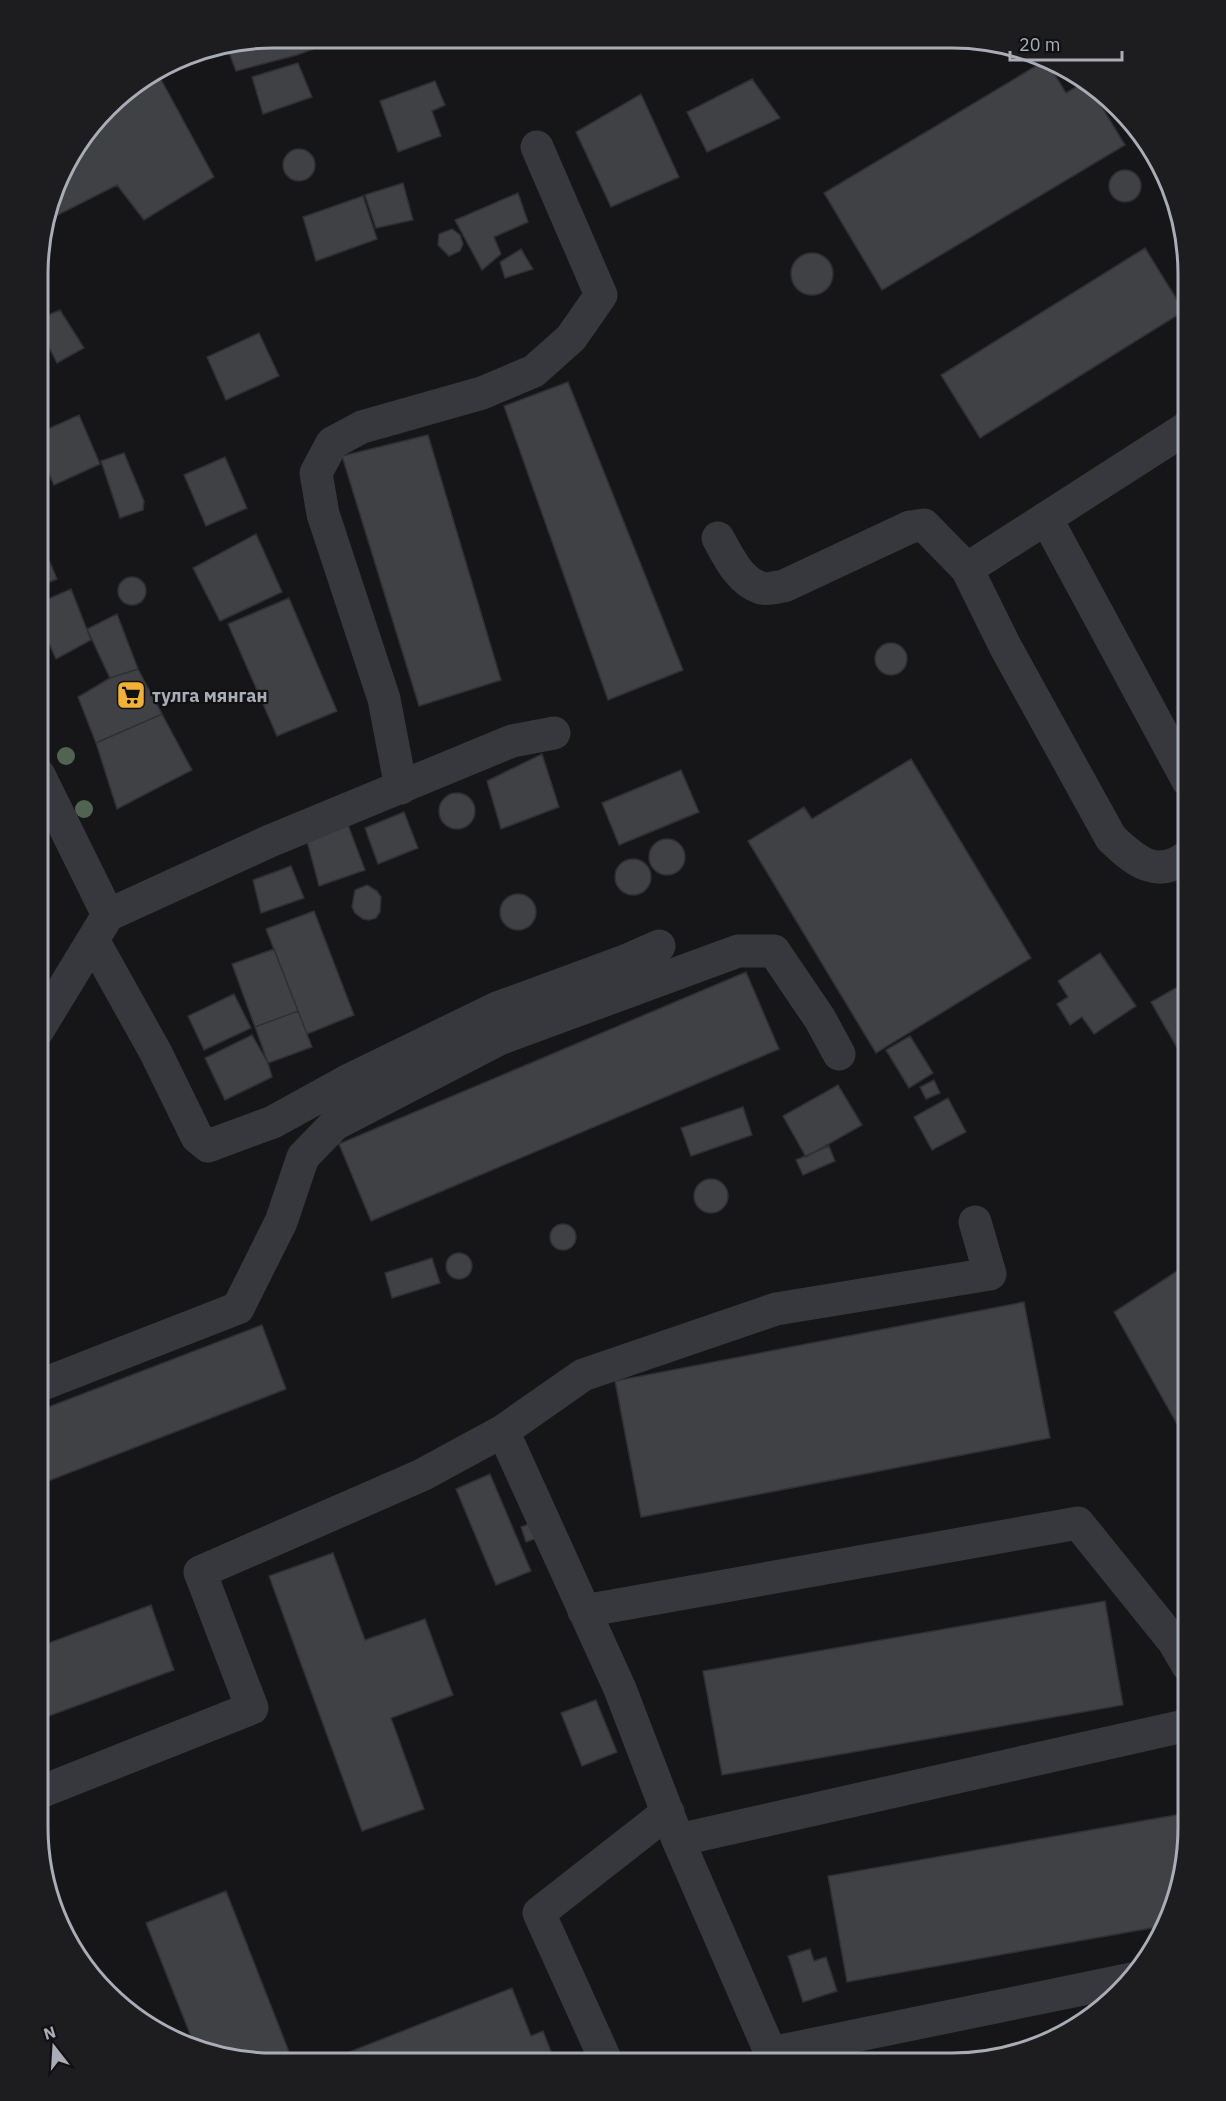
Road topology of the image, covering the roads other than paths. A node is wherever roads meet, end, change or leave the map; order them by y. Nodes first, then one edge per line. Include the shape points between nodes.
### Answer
1 (537, 147) dead end
2 (1178, 433) edge
3 (1046, 518) junction
4 (718, 538) dead end
5 (967, 569) junction
6 (554, 733) dead end
7 (1178, 762) edge
8 (401, 788) junction
9 (48, 797) edge
10 (1178, 864) edge
11 (100, 927) junction
12 (659, 946) dead end
13 (48, 1015) edge
14 (839, 1054) dead end
15 (975, 1222) dead end
16 (48, 1382) edge
17 (503, 1431) junction
18 (584, 1611) junction
19 (1178, 1649) edge
20 (1178, 1727) edge
21 (48, 1789) edge
22 (673, 1826) junction
23 (1116, 1983) edge
24 (603, 2053) edge
25 (771, 2053) edge
26 (796, 2053) edge

1 - 8 street via 602,295 571,338 534,372 482,393 362,427 332,443 316,473 322,514 384,699
2 - 3 street
3 - 5 street
3 - 7 street
4 - 5 street via 747,581 762,589 784,586 910,527 924,525
5 - 10 street via 1111,838 1148,866
6 - 8 street via 512,741
8 - 11 street via 270,841
9 - 11 street
11 - 12 street via 197,1137 207,1146 273,1122 497,1008
11 - 13 street
14 - 16 street via 774,951 738,951 499,1039 335,1124 303,1157 281,1222 238,1308
15 - 17 street via 990,1274 776,1309 583,1375
17 - 18 street
17 - 21 street via 422,1475 200,1572 252,1708
18 - 19 street via 1078,1523
18 - 22 street via 620,1689
20 - 22 street
22 - 24 street via 539,1913
22 - 25 street
23 - 26 street

